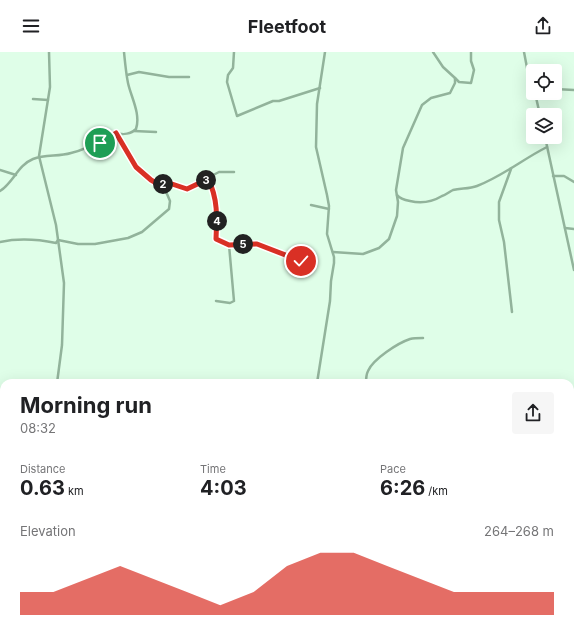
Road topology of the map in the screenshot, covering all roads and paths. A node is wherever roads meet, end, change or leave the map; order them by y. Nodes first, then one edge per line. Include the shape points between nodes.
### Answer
1 (49, 52) edge
2 (124, 52) edge
3 (234, 52) edge
4 (325, 52) edge
5 (433, 52) edge
6 (471, 52) edge
7 (524, 52) edge
8 (526, 64) edge
9 (127, 75) junction
10 (190, 77) dead end
11 (455, 78) junction
12 (320, 88) junction
13 (562, 89) edge
14 (574, 90) edge
15 (33, 99) dead end
16 (48, 100) junction
17 (133, 131) junction
18 (156, 132) dead end
19 (116, 133) junction
20 (546, 144) edge
21 (547, 147) junction
22 (39, 156) junction
23 (511, 169) junction
24 (0, 170) edge
25 (234, 172) dead end
26 (16, 175) junction
27 (553, 176) junction
28 (208, 179) junction
29 (574, 182) edge
30 (158, 184) junction
31 (0, 191) edge
32 (396, 194) junction
33 (399, 198) junction
34 (398, 202) junction
35 (311, 205) dead end
36 (329, 209) junction
37 (565, 228) junction
38 (574, 229) edge
39 (58, 240) junction
40 (0, 242) edge
41 (229, 245) junction
42 (333, 252) junction
43 (301, 261) dead end
44 (574, 270) edge
45 (216, 301) dead end
46 (512, 312) dead end
47 (423, 338) dead end
48 (58, 379) edge
49 (319, 379) edge
50 (366, 379) edge

1 - 16 street
2 - 9 street
3 - 12 street via 233,68 227,82 237,116 273,101
4 - 12 street
5 - 11 street via 443,67
6 - 11 street via 474,70 471,83 459,82
7 - 8 street
9 - 10 street via 139,72 169,77
9 - 17 street via 136,109 136,129
11 - 32 street via 450,93 431,98 420,110 403,148
12 - 36 street via 316,104 316,147
13 - 14 street
15 - 16 street
16 - 22 street
17 - 18 street
17 - 19 street
19 - 22 street via 81,151
19 - 30 street via 136,167
20 - 21 street
21 - 23 street
21 - 27 street
22 - 26 street via 27,163
22 - 39 street
23 - 33 street via 476,186 452,191 432,201 420,203
23 - 46 street via 499,202 499,224 504,242
24 - 26 street
25 - 28 street via 219,172
26 - 31 street
27 - 29 street via 564,176
27 - 37 street
28 - 30 street via 187,189 172,184
28 - 41 street via 217,209 216,239
30 - 39 street via 166,194 169,208 142,232 128,238 95,244
32 - 33 street
32 - 34 street
33 - 34 street
34 - 42 street via 392,232 389,239 379,248 364,254
35 - 36 street
36 - 42 street via 327,234
37 - 38 street
37 - 44 street
39 - 40 street via 56,243 31,239
39 - 48 street via 64,283 64,306
41 - 43 street via 257,244
41 - 45 street via 234,301
42 - 49 street via 330,301
47 - 50 street via 410,340 389,350 370,367

